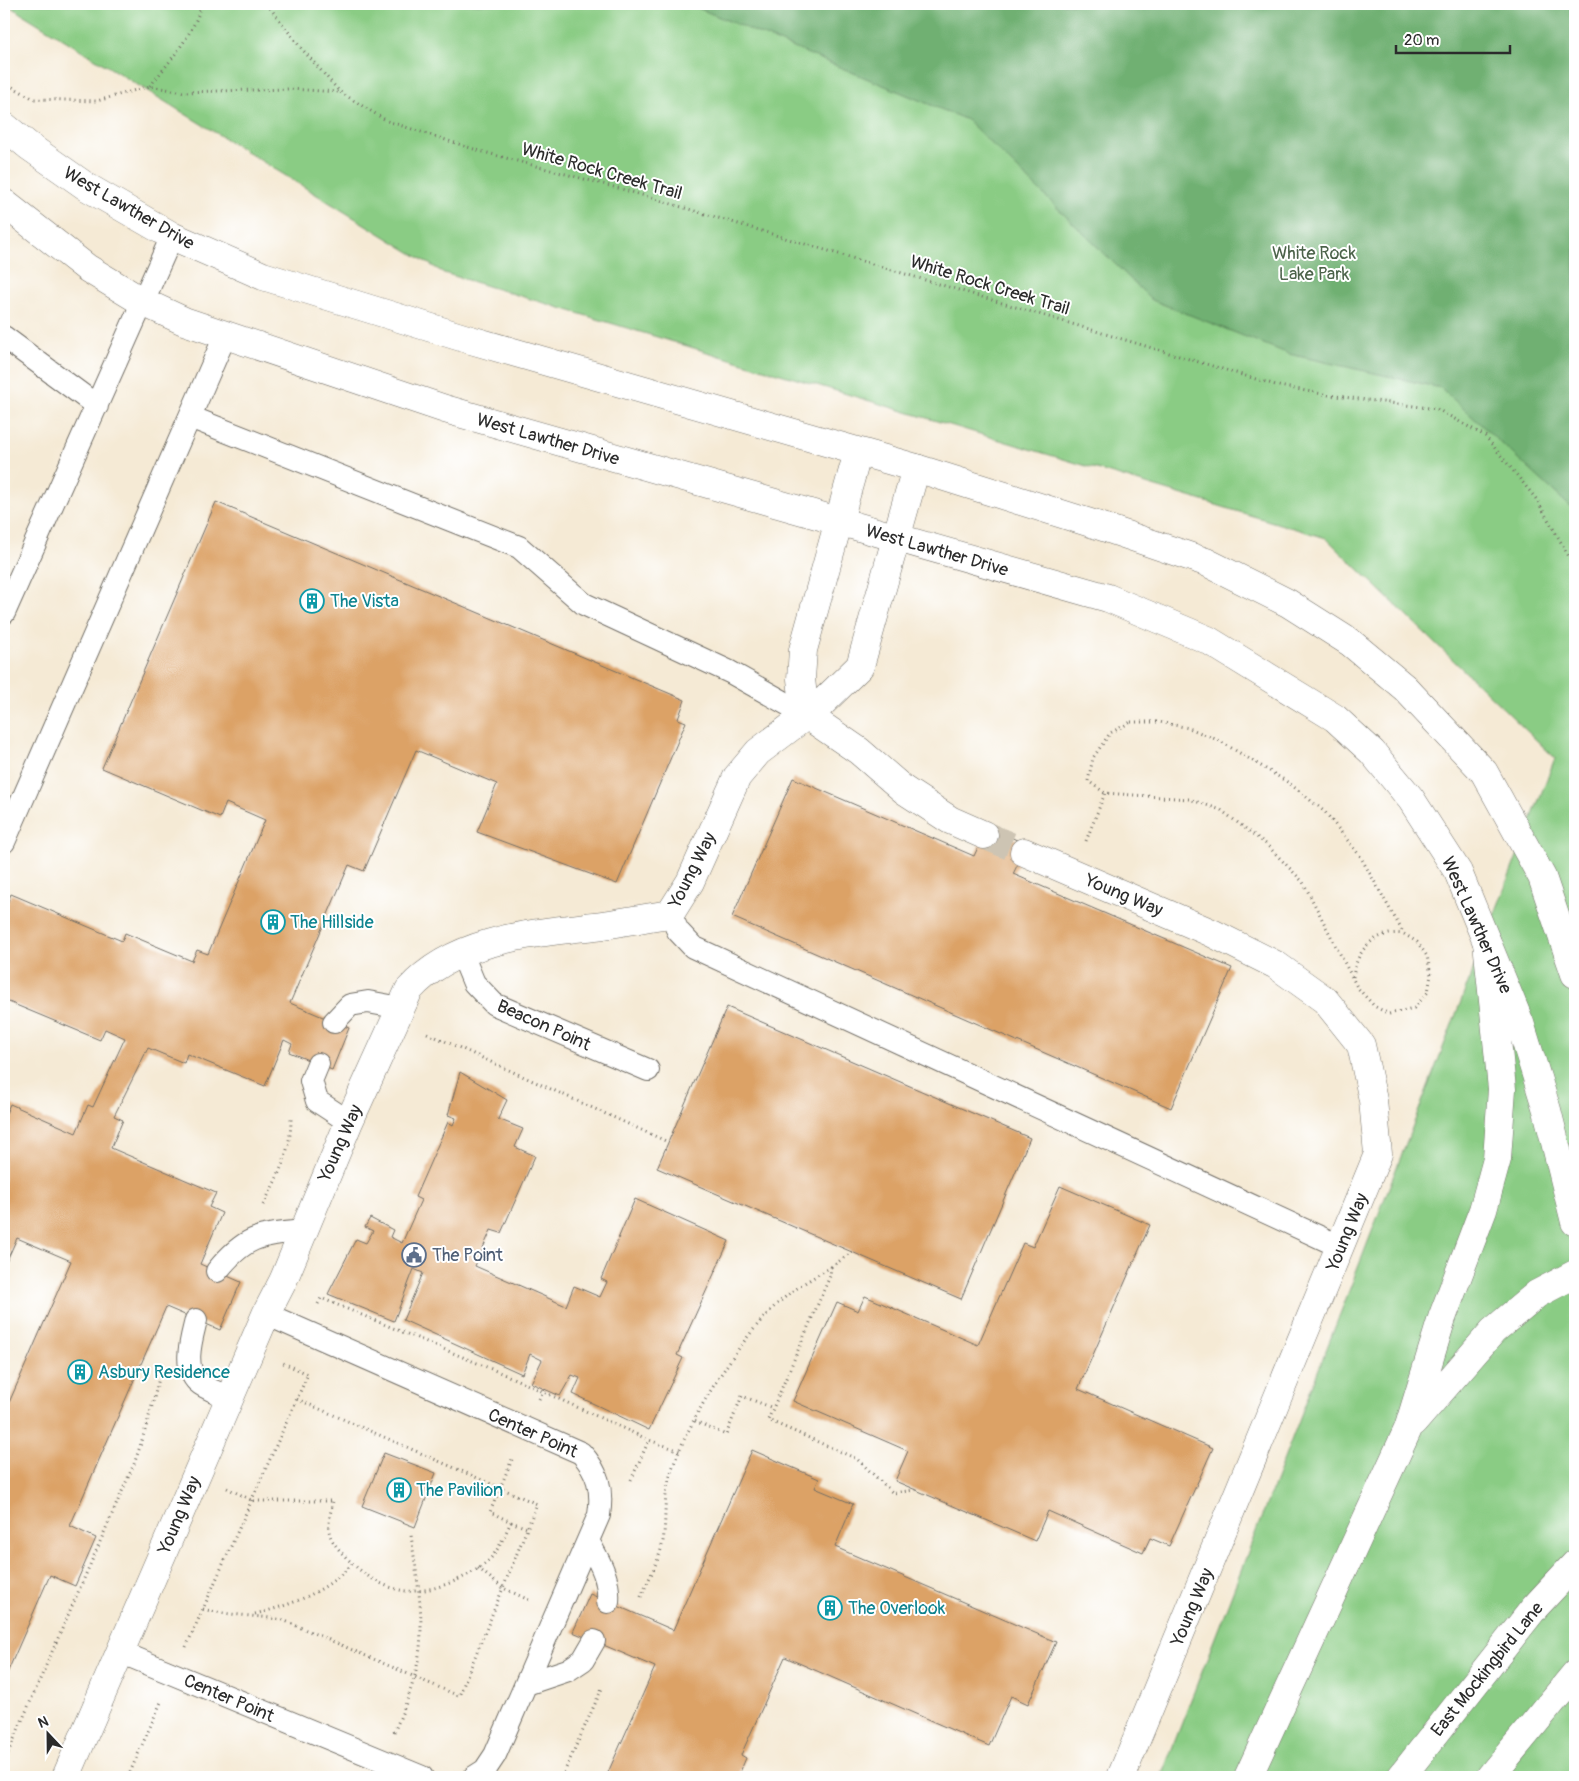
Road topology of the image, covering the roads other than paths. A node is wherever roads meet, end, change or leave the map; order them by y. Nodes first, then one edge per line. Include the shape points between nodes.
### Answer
1 (4, 126) edge
2 (4, 203) edge
3 (172, 236) junction
4 (143, 302) junction
5 (226, 336) junction
6 (4, 337) edge
7 (97, 406) junction
8 (190, 417) junction
9 (858, 452) junction
10 (916, 468) junction
11 (838, 522) junction
12 (896, 539) junction
13 (4, 613) edge
14 (805, 714) junction
15 (984, 835) tunnel mouth
16 (4, 842) edge
17 (1024, 852) tunnel mouth
18 (670, 914) junction
19 (1487, 942) junction
20 (462, 954) junction
21 (1575, 974) edge
22 (398, 1014) junction
23 (334, 1022) dead end
24 (318, 1064) dead end
25 (648, 1070) dead end
26 (349, 1122) junction
27 (1575, 1222) edge
28 (302, 1231) junction
29 (1341, 1247) junction
30 (217, 1271) dead end
31 (1575, 1274) edge
32 (266, 1314) junction
33 (196, 1320) dead end
34 (230, 1398) junction
35 (1408, 1429) junction
36 (588, 1541) junction
37 (1575, 1564) edge
38 (608, 1602) dead end
39 (594, 1641) dead end
40 (120, 1652) junction
41 (1575, 1674) edge
42 (526, 1684) junction
43 (66, 1777) edge
44 (422, 1777) edge
45 (474, 1777) edge
46 (1121, 1777) edge
47 (1248, 1777) edge
48 (1401, 1777) edge
49 (1490, 1777) edge

1 - 3 street, West Lawther Drive via 87,187
2 - 4 street, West Lawther Drive via 87,268
3 - 4 lane
3 - 9 street, West Lawther Drive via 263,276 362,308
4 - 5 street, West Lawther Drive
4 - 7 lane
5 - 8 lane
5 - 11 street, West Lawther Drive via 445,409
6 - 7 lane
7 - 13 lane
8 - 14 lane via 518,547 584,604 730,672
8 - 16 lane
9 - 10 street, West Lawther Drive
9 - 11 street
10 - 12 street, Young Way
10 - 21 street, West Lawther Drive via 1206,562 1288,604 1351,644 1405,688 1484,772 1542,878
11 - 12 street, West Lawther Drive
11 - 14 street via 804,650 801,680
12 - 14 street, Young Way via 860,666 840,687
12 - 19 street, West Lawther Drive via 1108,598 1208,640 1335,718 1372,752 1411,799 1458,872
14 - 15 street via 859,751 904,790 950,820
14 - 18 street, Young Way via 758,752 737,777 690,882
17 - 29 street, Young Way via 1212,933 1276,965 1325,1000 1361,1045 1373,1100 1378,1154
18 - 20 street, Young Way via 514,935
18 - 29 lane via 678,931 693,947
19 - 27 street, West Lawther Drive via 1520,1023 1547,1110
19 - 35 street via 1502,1089 1497,1159 1483,1210 1442,1318
20 - 22 street, Young Way via 419,978 409,990
20 - 25 lane, Beacon Point via 474,983 494,1004
22 - 23 lane via 368,1002 350,1004
22 - 26 street, Young Way
24 - 26 lane via 311,1080 317,1101
26 - 28 street, Young Way
28 - 30 lane via 261,1235 232,1252
28 - 32 street, Young Way
29 - 46 street, Young Way
31 - 35 street via 1537,1294 1493,1331
32 - 34 street, Young Way
32 - 36 lane, Center Point via 581,1453 595,1471 601,1489 599,1515
33 - 34 lane via 190,1352 193,1374 198,1382
34 - 40 street, Young Way
35 - 47 street
36 - 38 lane via 606,1575 610,1588
36 - 42 lane, Center Point
37 - 48 street, East Mockingbird Lane via 1535,1607
39 - 42 lane via 583,1660 568,1670
40 - 43 street, Young Way
40 - 44 lane, Center Point
41 - 49 street
42 - 45 lane, Center Point via 495,1755 485,1770

